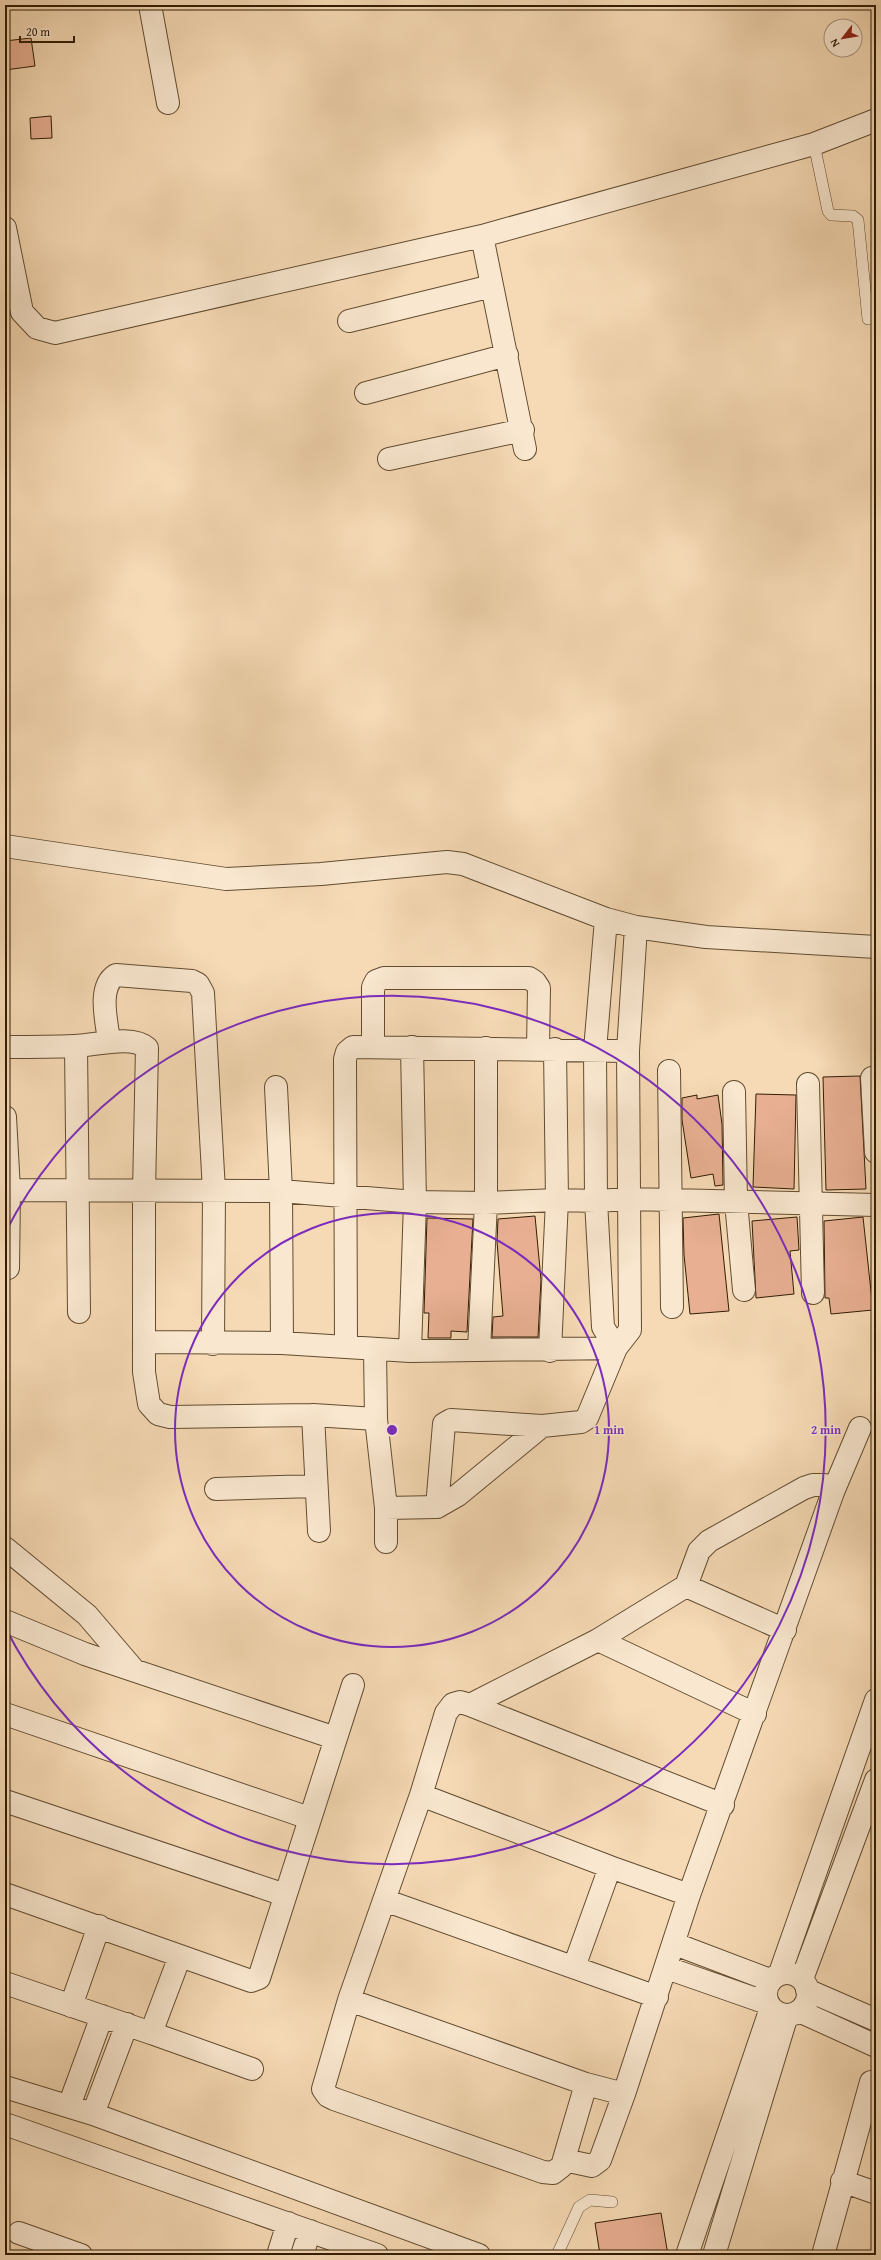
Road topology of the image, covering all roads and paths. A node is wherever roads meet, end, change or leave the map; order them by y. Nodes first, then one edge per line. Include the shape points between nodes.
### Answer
1 (150, 5) edge
2 (168, 103) dead end
3 (876, 120) edge
4 (814, 144) junction
5 (5, 228) edge
6 (482, 236) junction
7 (8, 260) edge
8 (492, 286) junction
9 (868, 319) dead end
10 (349, 321) dead end
11 (507, 355) junction
12 (366, 393) dead end
13 (389, 459) dead end
14 (5, 846) edge
15 (606, 919) junction
16 (636, 927) junction
17 (876, 946) edge
18 (109, 1041) junction
19 (76, 1046) junction
20 (5, 1047) edge
21 (373, 1047) junction
22 (412, 1047) junction
23 (486, 1048) junction
24 (546, 1049) junction
25 (595, 1050) junction
26 (628, 1051) junction
27 (669, 1071) dead end
28 (872, 1078) dead end
29 (808, 1084) dead end
30 (276, 1087) dead end
31 (734, 1092) dead end
32 (5, 1117) edge
33 (876, 1152) edge
34 (7, 1190) edge
35 (214, 1191) junction
36 (281, 1191) junction
37 (79, 1192) junction
38 (144, 1192) junction
39 (345, 1198) junction
40 (629, 1199) junction
41 (557, 1200) junction
42 (670, 1200) junction
43 (596, 1201) junction
44 (415, 1202) junction
45 (736, 1202) junction
46 (486, 1203) junction
47 (809, 1204) junction
48 (876, 1205) edge
49 (8, 1268) dead end
50 (744, 1290) dead end
51 (813, 1293) dead end
52 (672, 1306) dead end
53 (80, 1312) dead end
54 (144, 1342) junction
55 (282, 1343) junction
56 (214, 1344) junction
57 (346, 1347) junction
58 (616, 1348) junction
59 (375, 1349) junction
60 (479, 1350) junction
61 (410, 1351) junction
62 (550, 1351) junction
63 (313, 1415) junction
64 (376, 1419) junction
65 (542, 1426) junction
66 (860, 1428) dead end
67 (315, 1486) junction
68 (216, 1489) dead end
69 (833, 1492) junction
70 (437, 1507) junction
71 (386, 1508) junction
72 (319, 1530) dead end
73 (386, 1542) dead end
74 (5, 1548) edge
75 (686, 1586) junction
76 (5, 1621) edge
77 (785, 1630) junction
78 (598, 1640) junction
79 (134, 1670) junction
80 (353, 1685) dead end
81 (876, 1700) edge
82 (470, 1705) junction
83 (5, 1714) edge
84 (755, 1714) junction
85 (335, 1738) junction
86 (876, 1780) edge
87 (421, 1795) junction
88 (5, 1801) edge
89 (723, 1805) junction
90 (309, 1818) junction
91 (610, 1868) junction
92 (5, 1894) edge
93 (285, 1895) junction
94 (689, 1895) junction
95 (384, 1900) junction
96 (99, 1926) junction
97 (675, 1944) junction
98 (180, 1956) junction
99 (574, 1967) junction
100 (667, 1968) junction
101 (775, 1977) junction
102 (5, 1983) edge
103 (805, 1985) junction
104 (657, 1997) junction
105 (349, 2000) junction
106 (71, 2006) junction
107 (781, 2009) junction
108 (102, 2016) junction
109 (876, 2020) edge
110 (127, 2024) junction
111 (151, 2032) junction
112 (876, 2046) edge
113 (252, 2069) dead end
114 (874, 2077) edge
115 (586, 2084) junction
116 (5, 2087) edge
117 (624, 2094) junction
118 (70, 2106) junction
119 (93, 2114) junction
120 (5, 2124) edge
121 (564, 2160) junction
122 (842, 2181) junction
123 (876, 2193) edge
124 (612, 2202) dead end
125 (288, 2223) junction
126 (310, 2231) junction
127 (20, 2233) dead end
128 (81, 2255) edge
129 (278, 2255) edge
130 (302, 2255) edge
131 (377, 2255) edge
132 (479, 2255) edge
133 (557, 2255) edge
134 (687, 2255) edge
135 (714, 2255) edge
136 (823, 2255) edge

1 - 2 street
3 - 4 street
4 - 6 street
4 - 9 lane via 830,214 853,216 858,220
5 - 7 street
6 - 7 street via 54,333 37,328 22,312
6 - 8 street
8 - 10 street
8 - 11 street
11 - 12 street
11 - 13 street via 524,440
14 - 15 street via 226,879 321,874 447,862 463,864
15 - 16 street
15 - 25 street
16 - 17 street via 706,938
16 - 26 street
18 - 19 street
18 - 35 street via 105,992 109,979 116,975 192,981 198,984 203,993
18 - 38 street via 142,1044 147,1048
19 - 20 street
19 - 37 street
21 - 22 street
21 - 24 street via 373,987 376,981 384,978 529,978 539,988
21 - 39 street via 353,1047 347,1052 345,1059
22 - 23 street
22 - 44 street
23 - 24 street
23 - 46 street
24 - 25 street
24 - 41 street
25 - 26 street
25 - 43 street
26 - 40 street
27 - 42 street
28 - 33 street
29 - 47 street
30 - 36 street
31 - 45 street
32 - 34 street
34 - 37 street
34 - 49 street
35 - 36 street
35 - 38 street
35 - 56 street
36 - 39 street
36 - 55 street
37 - 38 street
37 - 53 street
38 - 54 street
39 - 44 street
39 - 57 street
40 - 42 street
40 - 43 street
40 - 58 street via 630,1330
41 - 43 street
41 - 46 street
41 - 62 street
42 - 45 street
42 - 52 street
43 - 58 street via 603,1327
44 - 46 street
44 - 61 street
45 - 47 street
45 - 50 street
46 - 60 street
47 - 48 street
47 - 51 street
54 - 56 street
54 - 63 street via 144,1372 149,1404 158,1414 170,1417
55 - 56 street
55 - 57 street
57 - 59 street
58 - 62 street
58 - 65 street via 587,1418 581,1422
59 - 61 street
59 - 64 street
60 - 61 street
60 - 62 street
63 - 64 street
63 - 67 street
64 - 71 street
65 - 70 street via 458,1495
65 - 70 street via 452,1420 444,1424
66 - 69 street
67 - 68 street
67 - 72 street
69 - 75 street via 825,1485 804,1488 709,1541 699,1551
69 - 77 street
70 - 71 street
71 - 73 street
74 - 79 street via 87,1615
75 - 77 street
75 - 78 street
76 - 79 street via 85,1654
77 - 84 street
78 - 82 street
78 - 84 street
79 - 85 street
80 - 85 street
81 - 101 street
82 - 87 street via 460,1702 453,1704 446,1713
82 - 89 street
83 - 90 street
84 - 89 street
85 - 90 street
86 - 103 street
87 - 91 street
87 - 95 street
88 - 93 street
89 - 94 street
90 - 93 street
91 - 94 street
91 - 99 street
92 - 96 street
93 - 98 street via 259,1978 251,1980
94 - 97 street
95 - 99 street
95 - 105 street
96 - 98 street
96 - 106 street
97 - 100 street
97 - 101 street
98 - 111 street
99 - 104 street
100 - 104 street
100 - 107 street
101 - 103 street via 792,1973
101 - 107 street via 766,1991
102 - 106 street
103 - 107 street via 806,2002
103 - 109 street
104 - 117 street
105 - 115 street
105 - 121 street via 324,2084 323,2089 328,2096 548,2173 559,2170
106 - 108 street
107 - 112 street
107 - 134 street
107 - 135 street
108 - 110 street
108 - 118 street
110 - 111 street
110 - 119 street
111 - 113 street
114 - 122 street
115 - 117 street
115 - 121 street
116 - 118 street
117 - 121 street via 600,2160 592,2166
118 - 119 street
119 - 132 street
120 - 125 street
122 - 123 street
122 - 136 street
124 - 133 lane via 590,2200 579,2207
125 - 126 street
125 - 129 street
126 - 130 street
126 - 131 street
127 - 128 street

